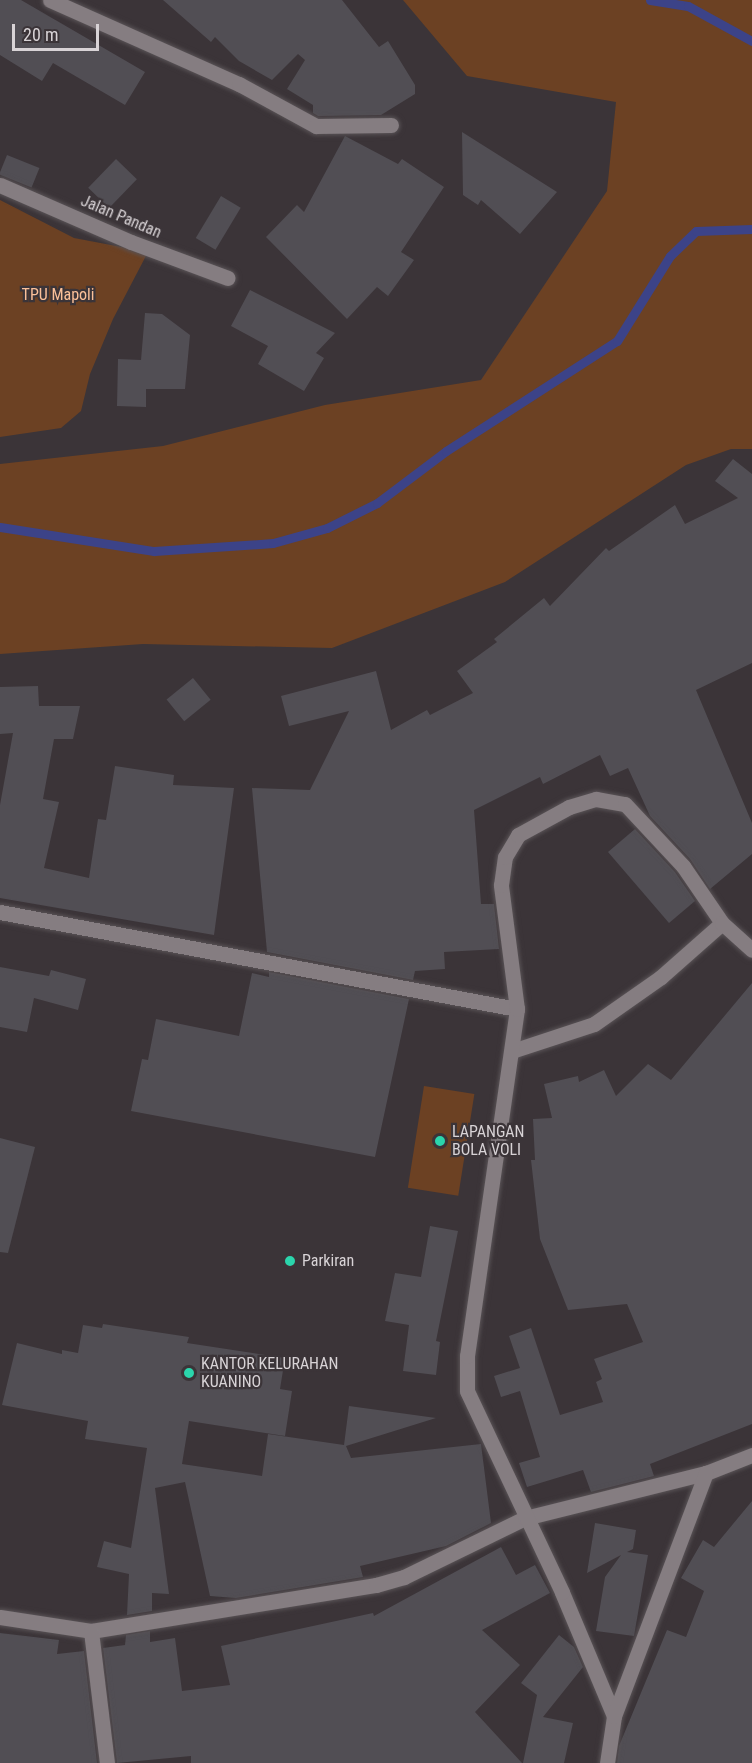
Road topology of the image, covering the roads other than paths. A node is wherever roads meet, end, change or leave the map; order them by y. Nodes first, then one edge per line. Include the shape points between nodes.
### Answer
1 (50, 0) edge
2 (391, 125) dead end
3 (0, 185) edge
4 (228, 278) dead end
5 (0, 912) edge
6 (722, 923) junction
7 (752, 950) edge
8 (517, 1009) junction
9 (512, 1051) junction
10 (752, 1455) edge
11 (706, 1473) junction
12 (525, 1518) junction
13 (0, 1617) edge
14 (91, 1631) junction
15 (614, 1716) junction
16 (107, 1763) edge
17 (607, 1763) edge

1 - 2 street via 239,84 316,126
3 - 4 street, Jalan Pandan via 131,242
5 - 8 street
6 - 7 street
6 - 8 street via 683,866 625,804 596,799 569,807 518,835 505,857 501,885
6 - 9 street via 661,977 594,1024
8 - 9 street
9 - 12 street via 467,1356 467,1391
10 - 11 street
11 - 12 street
11 - 15 street
12 - 14 street via 404,1577 376,1585
12 - 15 street
13 - 14 street
14 - 16 street
15 - 17 street

